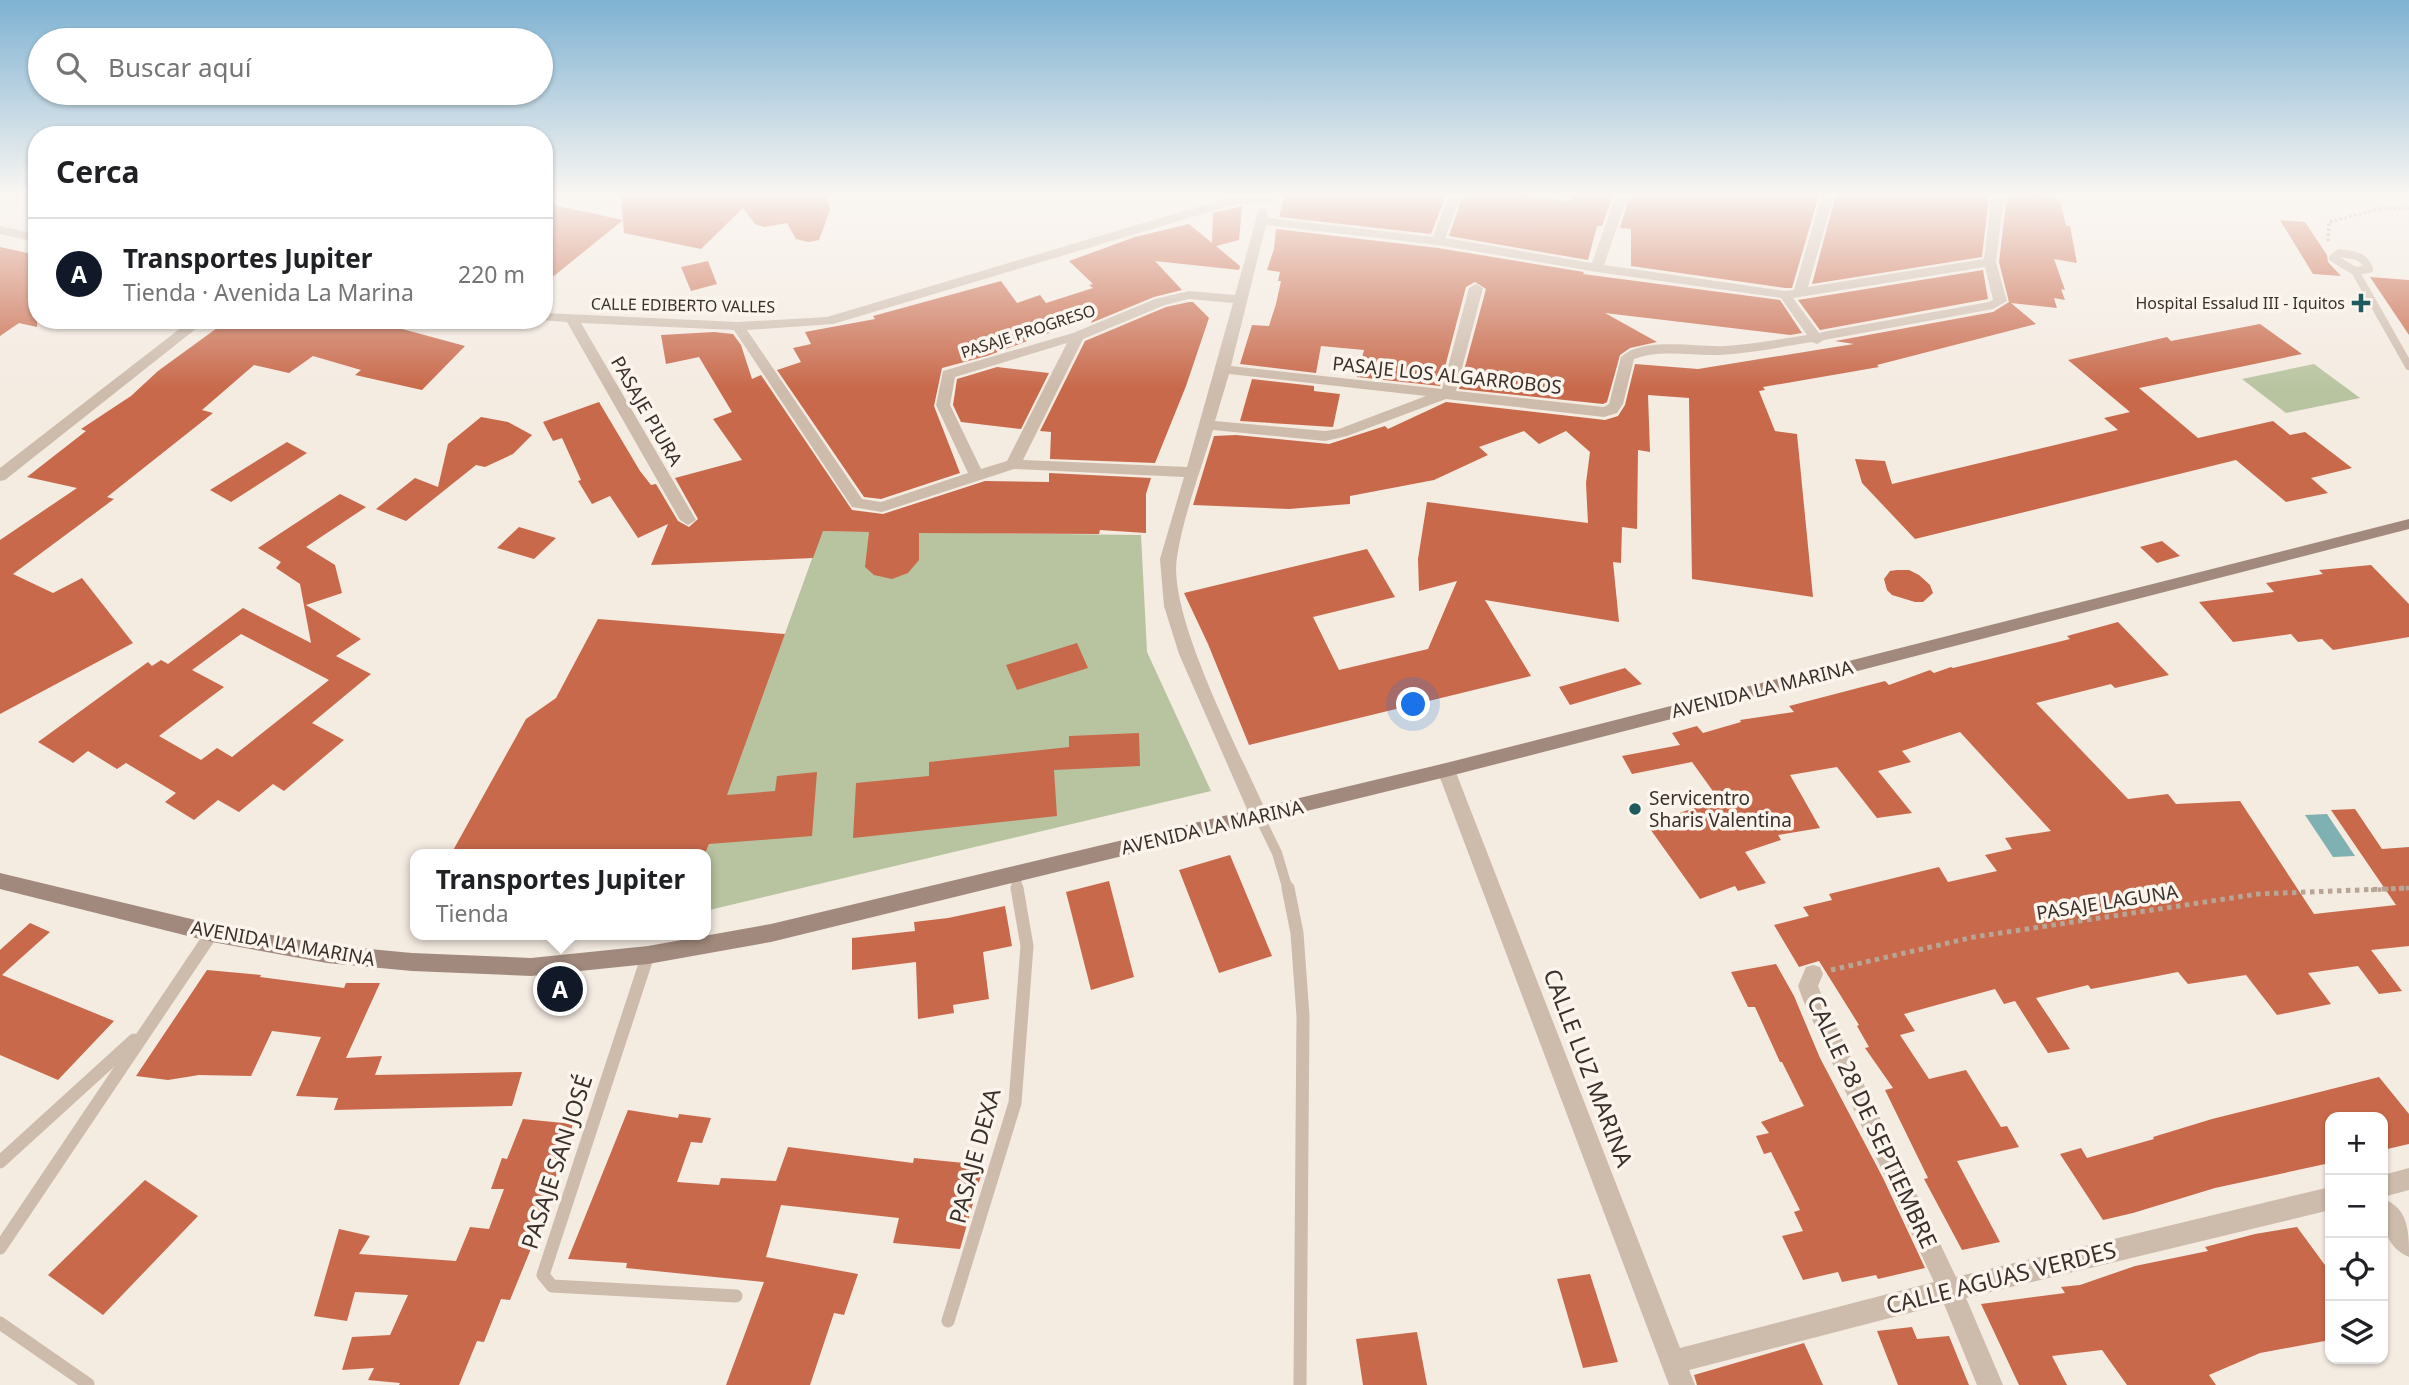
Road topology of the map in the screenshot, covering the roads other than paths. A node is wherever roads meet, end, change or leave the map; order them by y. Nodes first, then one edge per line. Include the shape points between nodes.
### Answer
1 (1035, 260) edge
2 (1251, 260) edge
3 (1548, 260) edge
4 (1600, 260) edge
5 (1808, 260) edge
6 (2336, 260) edge
7 (2364, 260) edge
8 (1990, 262) joint
9 (1597, 268) junction
10 (2355, 271) junction
11 (1476, 288) dead end
12 (1800, 292) junction
13 (1785, 295) junction
14 (1241, 300) junction
15 (553, 318) edge
16 (573, 321) junction
17 (738, 326) junction
18 (188, 329) edge
19 (1078, 336) junction
20 (1817, 340) junction
21 (2409, 366) edge
22 (1223, 369) junction
23 (1448, 393) junction
24 (1207, 425) junction
25 (1013, 464) junction
26 (1195, 472) junction
27 (0, 476) edge
28 (977, 477) junction
29 (688, 520) dead end
30 (2409, 524) edge
31 (1446, 770) junction
32 (1259, 816) junction
33 (1015, 874) junction
34 (0, 881) edge
35 (212, 933) junction
36 (648, 955) junction
37 (1813, 974) road end
38 (147, 1029) junction
39 (0, 1162) edge
40 (2409, 1179) edge
41 (2388, 1184) edge
42 (2325, 1200) edge
43 (2388, 1217) edge
44 (2409, 1245) edge
45 (0, 1248) edge
46 (1950, 1290) junction
47 (736, 1296) dead end
48 (948, 1321) dead end
49 (0, 1323) edge
50 (1672, 1362) junction
51 (88, 1384) edge
52 (1300, 1385) edge
53 (1682, 1385) edge
54 (1990, 1385) edge

1 - 17 street, CALLE EDIBERTO VALLES via 828,321
2 - 14 street
3 - 9 street
4 - 9 street
5 - 12 street
6 - 10 lane
7 - 10 lane via 2369,269
8 - 12 street
8 - 20 street via 2000,301 1993,305
9 - 13 street
10 - 21 lane
11 - 23 street
12 - 13 street
13 - 20 street
14 - 19 street, PASAJE PROGRESO via 1189,295
14 - 22 street
15 - 16 street, CALLE EDIBERTO VALLES
16 - 17 street, CALLE EDIBERTO VALLES
16 - 29 street, PASAJE PIURA
17 - 28 street via 857,503 882,507
18 - 27 street
19 - 25 street
19 - 28 street, PASAJE PROGRESO via 948,374 943,405
20 - 23 street, PASAJE LOS ALGARROBOS via 1722,351 1646,349 1628,357 1616,404 1604,412
22 - 23 street, PASAJE LOS ALGARROBOS
22 - 24 street
23 - 24 street via 1325,436
24 - 26 street
25 - 26 street
25 - 28 street
26 - 32 street via 1168,559 1171,606
30 - 31 main road, AVENIDA LA MARINA
31 - 32 main road, AVENIDA LA MARINA
31 - 50 street, CALLE LUZ MARINA
32 - 33 main road, AVENIDA LA MARINA
32 - 52 lane via 1293,909 1303,982
33 - 36 main road, AVENIDA LA MARINA via 771,933
33 - 48 lane, PASAJE DEXA via 1027,946 1015,1103
34 - 35 main road, AVENIDA LA MARINA
35 - 36 main road, AVENIDA LA MARINA via 327,954 412,962 531,967
35 - 38 lane
36 - 47 lane, PASAJE SAN JOSÉ via 543,1275 552,1286
37 - 46 street, CALLE 28 DE SEPTIEMBRE via 1808,986 1813,1000
38 - 39 lane
38 - 45 lane
40 - 41 street
42 - 46 street, CALLE AGUAS VERDES
43 - 44 street
46 - 50 street, CALLE AGUAS VERDES
46 - 54 street, CALLE 28 DE SEPTIEMBRE
49 - 51 lane
50 - 53 street, CALLE LUZ MARINA

